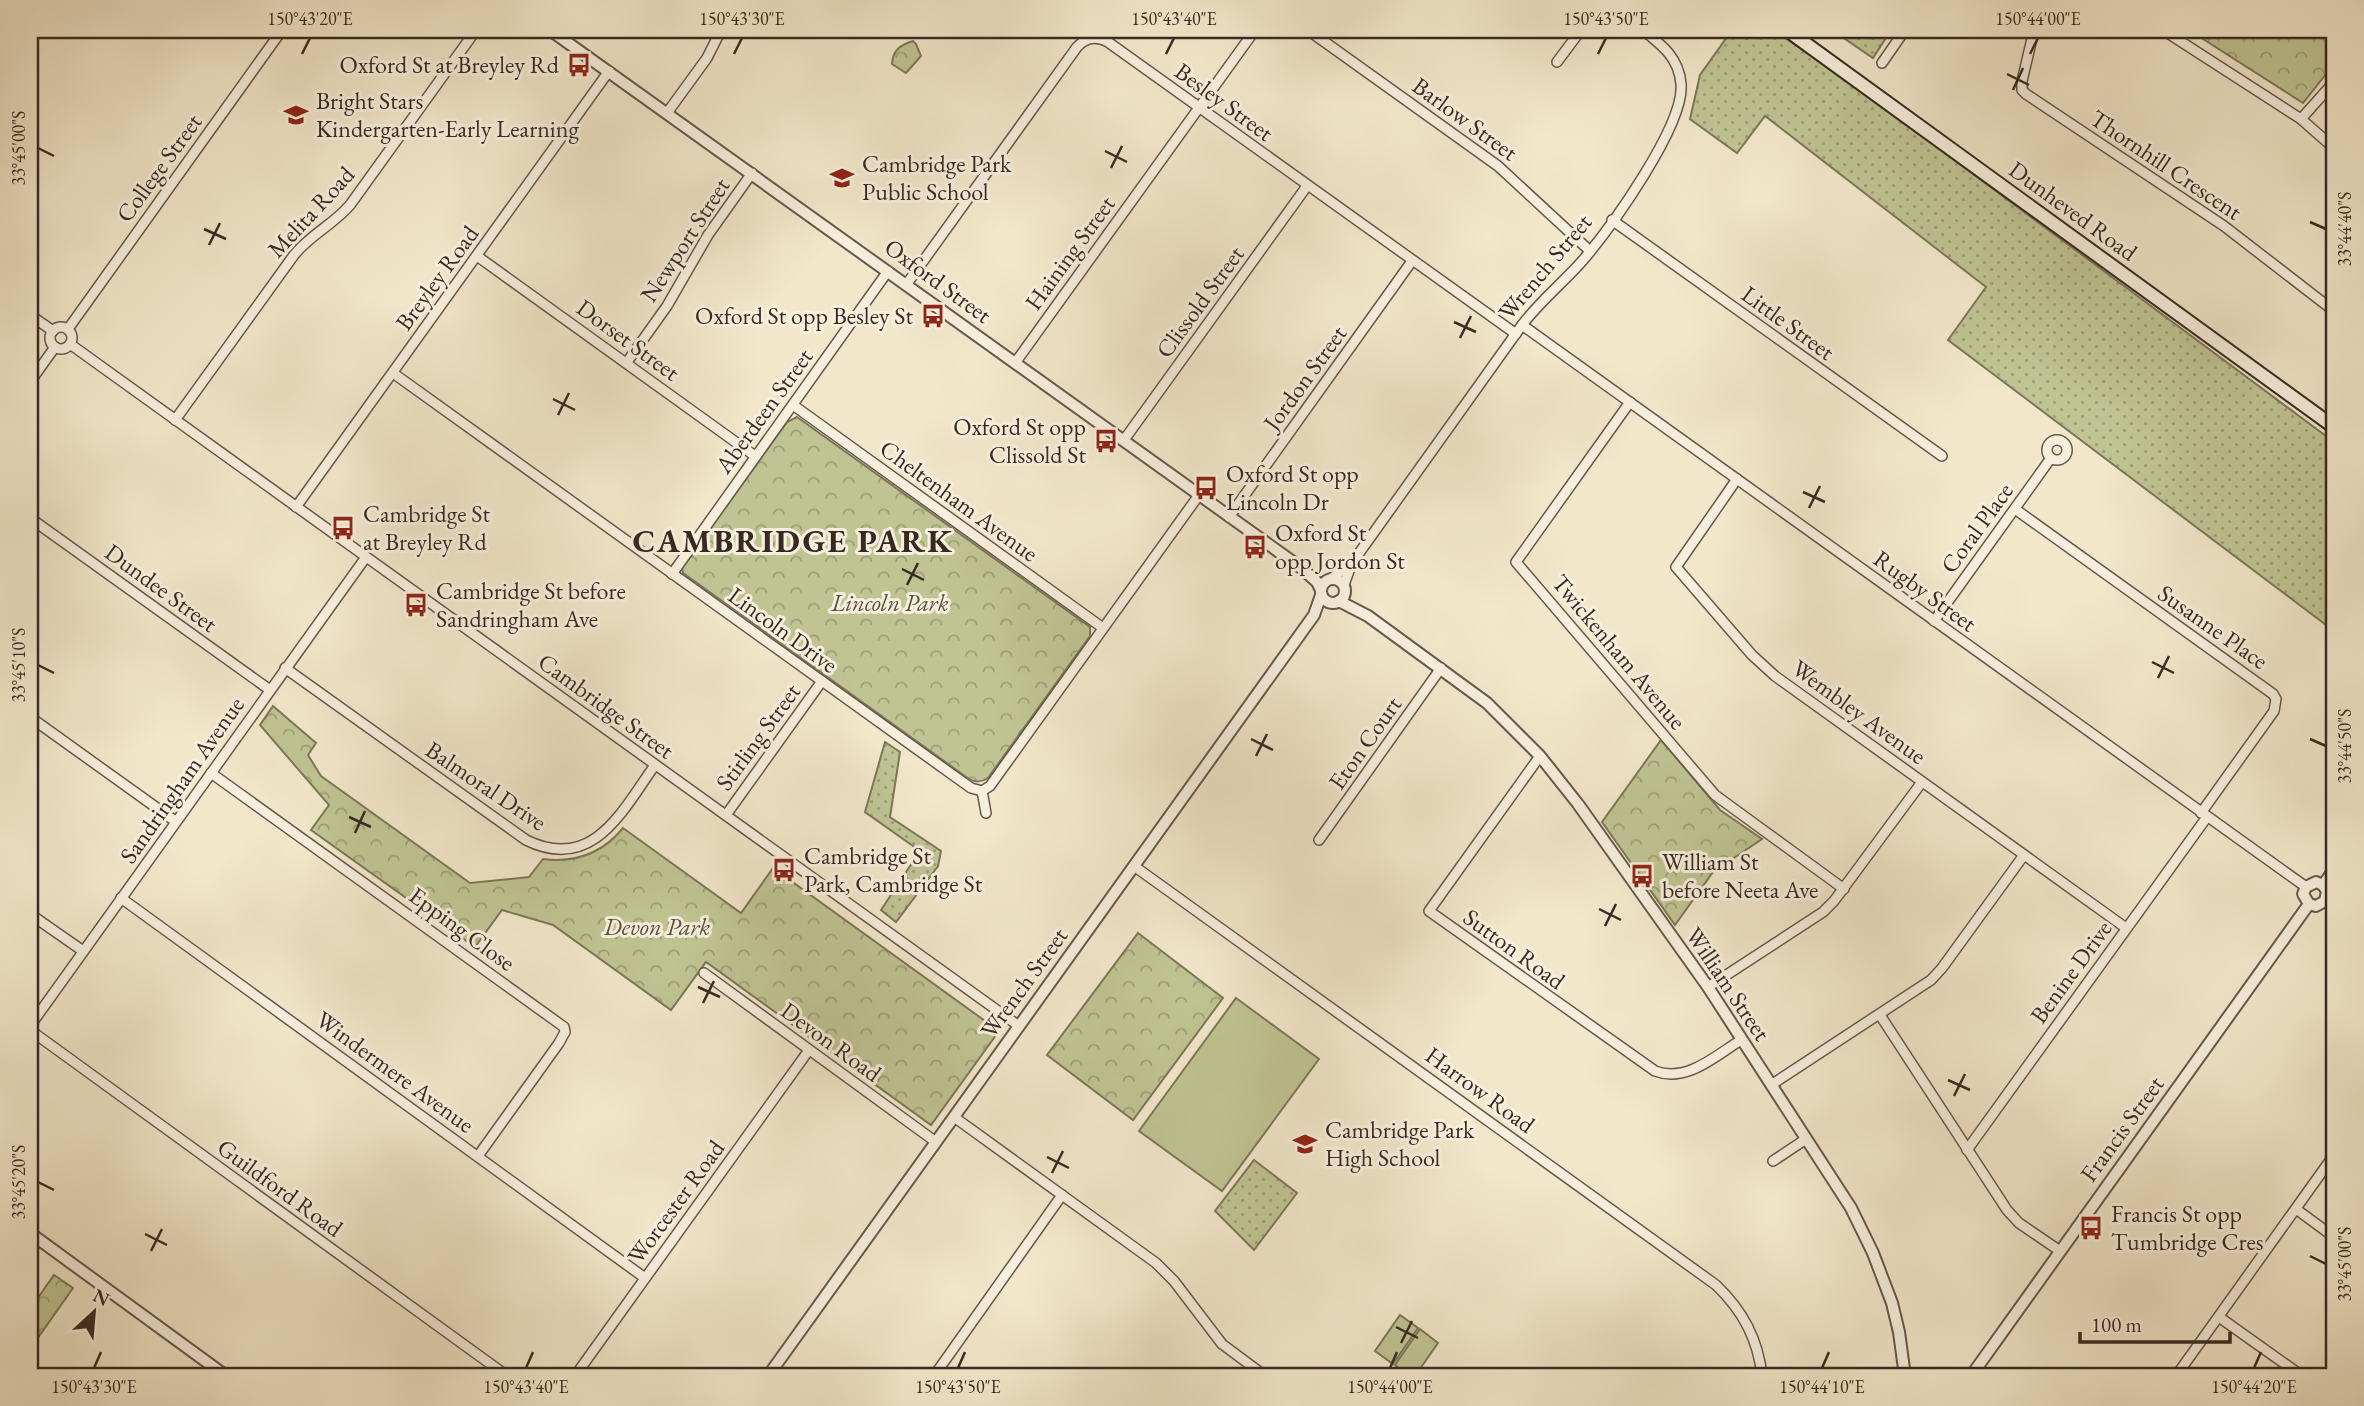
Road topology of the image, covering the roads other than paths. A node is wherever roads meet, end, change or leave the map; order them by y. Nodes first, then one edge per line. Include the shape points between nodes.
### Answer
1 (282, 30) edge
2 (476, 30) edge
3 (550, 30) edge
4 (721, 30) edge
5 (1255, 30) edge
6 (1308, 30) edge
7 (1581, 30) edge
8 (1643, 30) edge
9 (1787, 30) edge
10 (1905, 30) edge
11 (2034, 30) edge
12 (2163, 30) edge
13 (1557, 62) dead end
14 (1882, 63) dead end
15 (609, 71) junction
16 (2334, 82) edge
17 (1199, 108) junction
18 (667, 113) junction
19 (2301, 119) junction
20 (2334, 148) edge
21 (752, 173) junction
22 (1307, 186) junction
23 (1612, 220) junction
24 (1590, 251) junction
25 (477, 256) junction
26 (1412, 261) junction
27 (888, 271) junction
28 (906, 285) junction
29 (2334, 311) edge
30 (30, 315) edge
31 (1522, 325) junction
32 (68, 330) junction
33 (52, 331) junction
34 (1516, 334) junction
35 (70, 344) junction
36 (55, 346) junction
37 (627, 362) junction
38 (1015, 363) junction
39 (393, 373) junction
40 (30, 382) edge
41 (1630, 402) junction
42 (793, 405) junction
43 (175, 420) junction
44 (2334, 427) edge
45 (1124, 440) junction
46 (755, 456) junction
47 (1942, 456) dead end
48 (2051, 458) dead end
49 (1737, 479) junction
50 (1199, 495) junction
51 (296, 507) junction
52 (2015, 509) junction
53 (1229, 517) junction
54 (30, 518) edge
55 (366, 557) junction
56 (672, 574) junction
57 (1332, 591) junction
58 (1934, 621) junction
59 (1103, 628) junction
60 (285, 668) junction
61 (1441, 668) junction
62 (822, 681) junction
63 (270, 690) junction
64 (30, 717) edge
65 (1540, 756) junction
66 (655, 765) junction
67 (211, 772) junction
68 (1922, 782) junction
69 (982, 791) junction
70 (986, 814) dead end
71 (726, 815) junction
72 (2204, 815) junction
73 (175, 821) junction
74 (1319, 840) dead end
75 (2024, 855) junction
76 (1134, 866) junction
77 (2334, 870) edge
78 (2323, 885) junction
79 (2306, 887) junction
80 (1844, 889) junction
81 (121, 898) junction
82 (2309, 904) junction
83 (2330, 905) edge
84 (30, 914) edge
85 (2126, 928) junction
86 (83, 951) junction
87 (704, 973) dead end
88 (1708, 987) junction
89 (1880, 1015) junction
90 (1018, 1026) junction
91 (30, 1028) edge
92 (1741, 1040) junction
93 (809, 1050) junction
94 (1771, 1085) junction
95 (954, 1117) junction
96 (1806, 1139) junction
97 (936, 1142) junction
98 (1967, 1150) junction
99 (2334, 1155) edge
100 (478, 1156) junction
101 (1773, 1161) dead end
102 (1062, 1195) junction
103 (2296, 1209) junction
104 (30, 1233) edge
105 (2334, 1237) edge
106 (2060, 1251) junction
107 (645, 1278) junction
108 (2219, 1317) junction
109 (1975, 1375) edge
110 (226, 1376) edge
111 (507, 1376) edge
112 (575, 1376) edge
113 (768, 1376) edge
114 (934, 1376) edge
115 (1044, 1376) edge
116 (1084, 1376) edge
117 (1265, 1376) edge
118 (1762, 1376) edge
119 (1905, 1376) edge
120 (2176, 1376) edge
121 (2302, 1376) edge

1 - 32 street, College Street
2 - 43 street, Melita Road via 350,205 293,255
3 - 15 street, Oxford Street
4 - 18 street via 707,58
5 - 17 street, Haining Street
6 - 24 street, Barlow Street via 1498,166
7 - 13 street
8 - 23 street, Wrench Street via 1672,58 1681,92 1653,159
9 - 44 main road, Dunheved Road
10 - 14 street
11 - 29 street, Thornhill Crescent via 2022,81 2026,94 2215,219
12 - 19 street
15 - 18 street, Oxford Street
15 - 25 street, Breyley Road
16 - 19 street
17 - 22 street, Besley Street
17 - 28 street, Besley Street via 1108,43 1086,39
17 - 38 street, Haining Street
18 - 21 street, Oxford Street
19 - 20 street
21 - 27 street, Oxford Street
21 - 37 street, Newport Street
22 - 26 street, Besley Street
22 - 45 street, Clissold Street
23 - 24 street, Wrench Street
23 - 47 street, Little Street
24 - 31 street, Wrench Street
25 - 37 street, Dorset Street
25 - 39 street, Breyley Road
26 - 34 street, Besley Street
26 - 53 street, Jordon Street
27 - 28 street, Oxford Street
27 - 42 street, Aberdeen Street
28 - 38 street, Oxford Street
30 - 33 street
31 - 34 street, Wrench Street
31 - 41 street, Rugby Street
32 - 33 street
32 - 35 street
33 - 36 street
34 - 57 street, Wrench Street
35 - 36 street
35 - 43 street, Cambridge Street
36 - 40 street
37 - 46 street, Dorset Street
38 - 45 street, Oxford Street
39 - 51 street, Breyley Road
39 - 56 street, Lincoln Drive
41 - 49 street, Rugby Street
41 - 80 street, Twickenham Avenue via 1517,562 1715,795
42 - 46 street, Aberdeen Street
42 - 59 street, Cheltenham Avenue
43 - 51 street, Cambridge Street
45 - 50 street, Oxford Street
46 - 56 street, Aberdeen Street
48 - 52 street, Coral Place
49 - 58 street, Rugby Street
49 - 68 street, Wembley Avenue via 1676,567 1767,669
50 - 53 street, Oxford Street
50 - 59 street
51 - 55 street, Cambridge Street
52 - 58 street, Coral Place
52 - 72 street, Susanne Place via 2273,694 2274,710
53 - 57 street, Oxford Street
54 - 63 street, Dundee Street
55 - 60 street, Sandringham Avenue
55 - 66 street, Cambridge Street
56 - 62 street, Lincoln Drive
57 - 61 street, William Street
57 - 76 street, Wrench Street
58 - 72 street, Rugby Street
59 - 69 street
60 - 63 street, Sandringham Avenue
60 - 66 street, Balmoral Drive via 543,848 570,849 596,839
61 - 65 street, William Street via 1487,703
61 - 74 street, Eton Court
62 - 69 street, Lincoln Drive via 971,788
62 - 71 street, Stirling Street
63 - 67 street, Sandringham Avenue
64 - 73 street
65 - 88 street, William Street
65 - 92 street, Sutton Road via 1429,911 1655,1072 1686,1073
66 - 71 street, Cambridge Street
67 - 73 street, Sandringham Avenue
67 - 100 street, Epping Close via 564,1027 559,1043
68 - 75 street, Wembley Avenue
68 - 80 street
69 - 70 street
71 - 90 street, Cambridge Street
72 - 79 street, Rugby Street
72 - 85 street, Benine Drive
73 - 81 street, Sandringham Avenue
75 - 85 street, Wembley Avenue
75 - 89 street via 1936,976
76 - 90 street, Wrench Street
76 - 118 street, Harrow Road via 1716,1285 1751,1330
77 - 78 street
78 - 79 street via 2316,882
78 - 83 street
79 - 82 street via 2304,898
80 - 88 street via 1823,912
81 - 86 street, Sandringham Avenue
81 - 100 street, Windermere Avenue
82 - 83 street
82 - 106 street, Francis Street
84 - 86 street
85 - 98 street, Benine Drive
86 - 91 street, Sandringham Avenue
87 - 93 street, Devon Road
88 - 92 street, William Street
89 - 94 street
89 - 98 street
90 - 95 street, Wrench Street
91 - 111 street, Guildford Road
92 - 94 street, William Street
93 - 97 street, Devon Road
93 - 107 street, Worcester Road
94 - 96 street, William Street
95 - 97 street, Wrench Street
95 - 102 street
96 - 101 street
96 - 119 street, William Street via 1851,1208 1878,1263 1897,1322
97 - 113 street, Wrench Street
98 - 106 street via 2011,1215
99 - 103 street
100 - 107 street, Windermere Avenue
102 - 114 street
102 - 117 street via 1160,1266 1222,1344
103 - 105 street
103 - 108 street
104 - 110 street
106 - 109 street, Francis Street
107 - 112 street, Worcester Road
108 - 120 street
108 - 121 street
115 - 116 street

